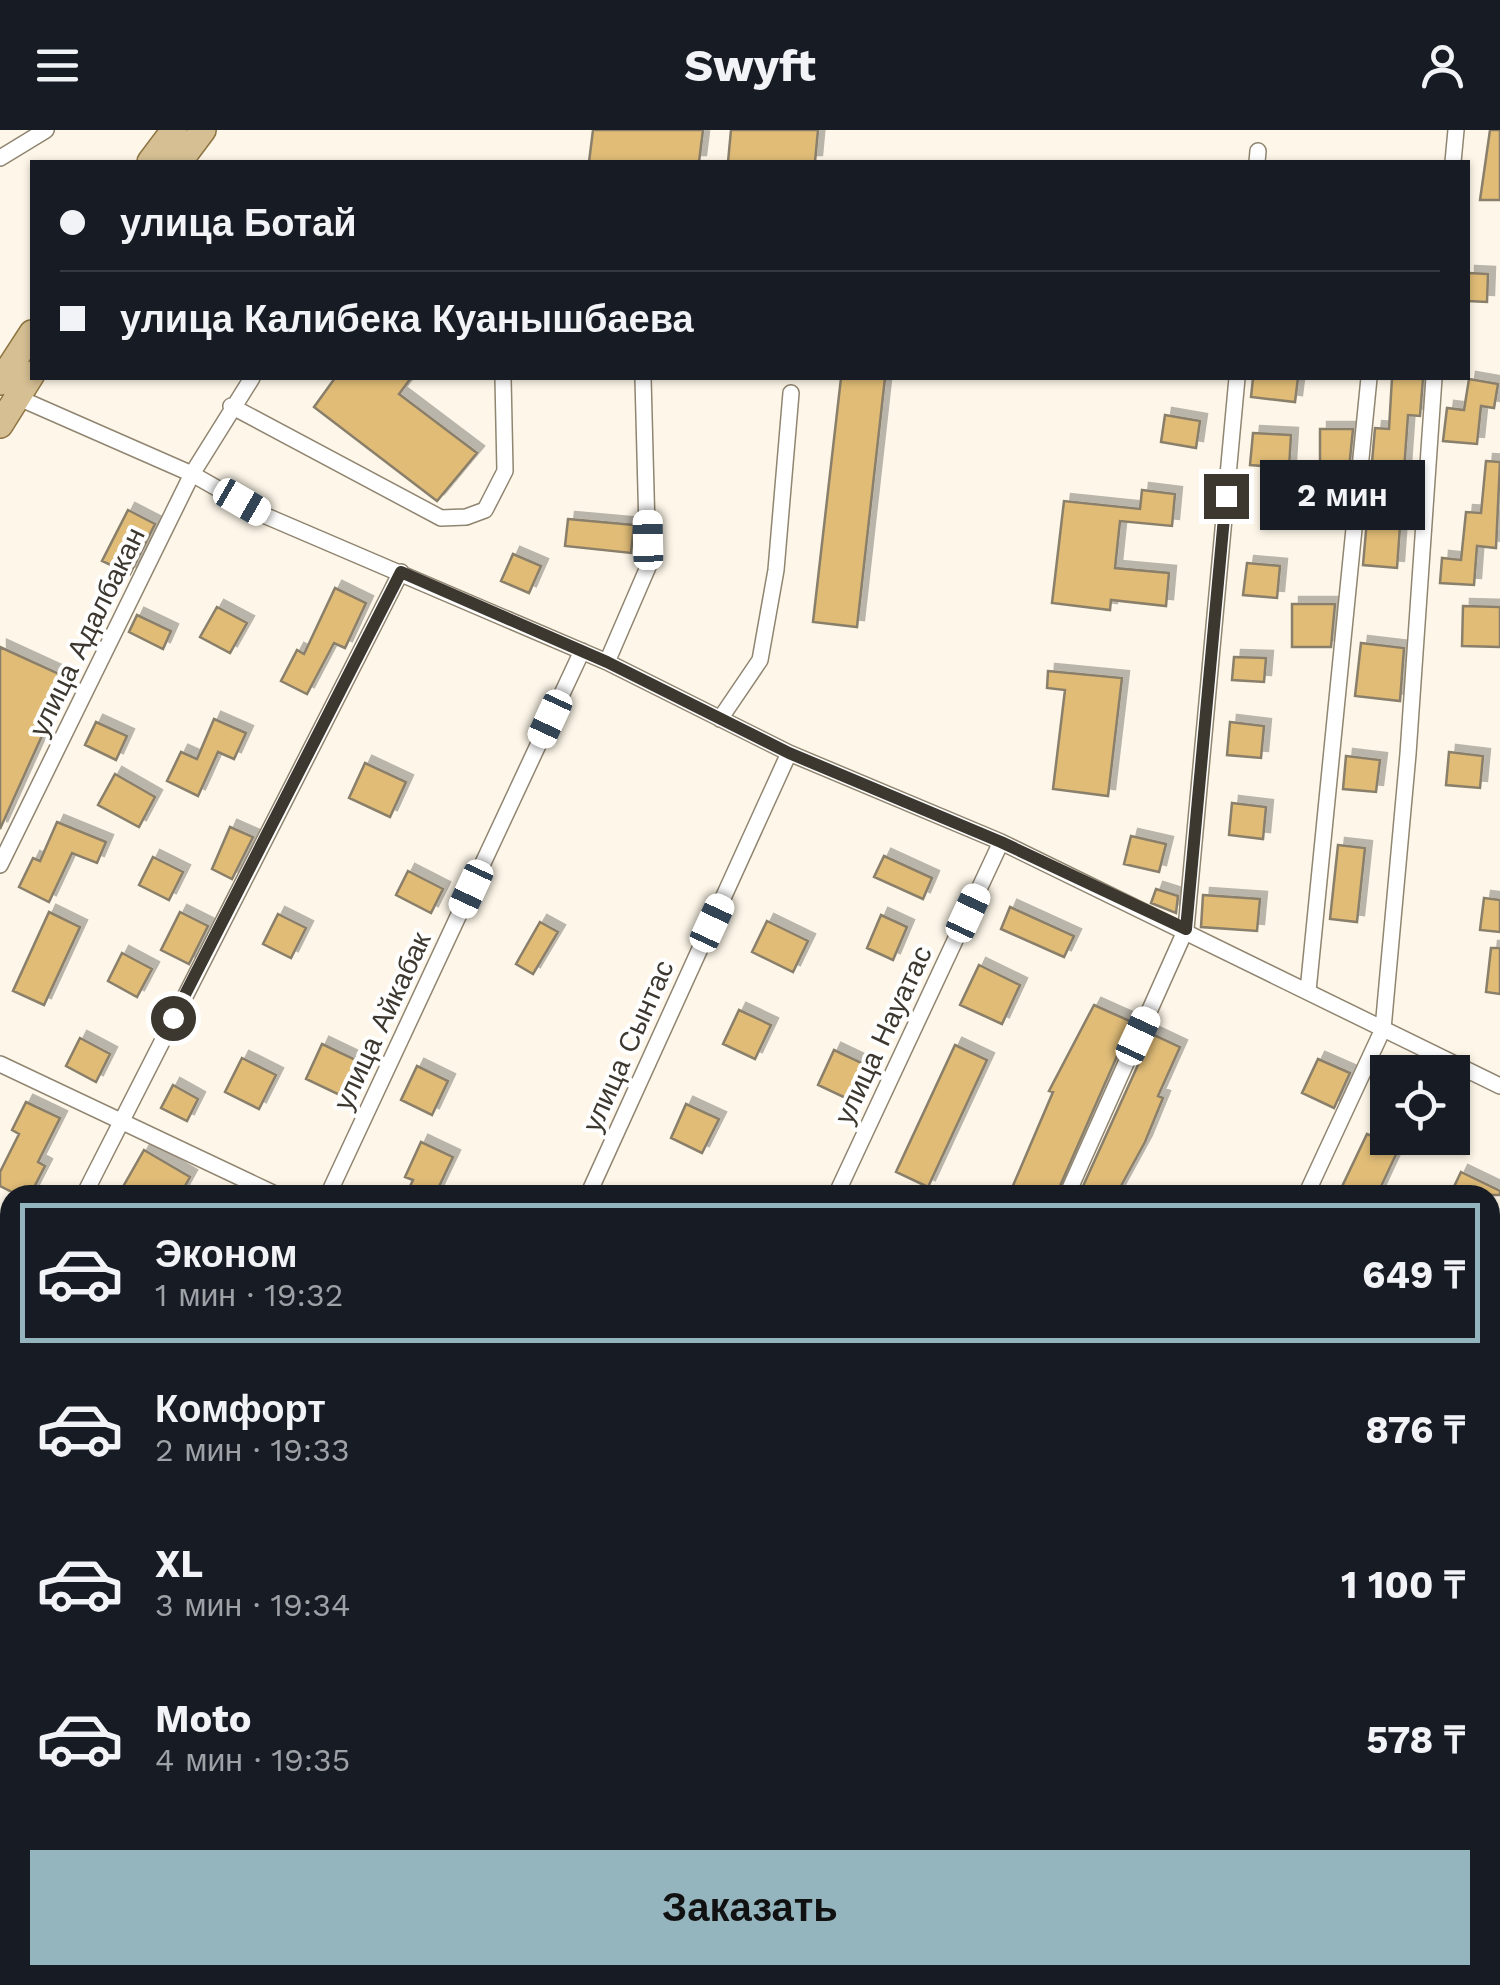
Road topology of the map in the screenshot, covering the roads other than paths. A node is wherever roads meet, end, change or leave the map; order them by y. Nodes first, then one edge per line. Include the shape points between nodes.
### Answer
1 (46, 130) edge
2 (174, 130) edge
3 (203, 130) edge
4 (1456, 130) edge
5 (0, 158) edge
6 (152, 160) edge
7 (180, 160) edge
8 (1452, 160) edge
9 (30, 337) edge
10 (30, 375) edge
11 (250, 380) edge
12 (503, 380) edge
13 (643, 380) edge
14 (1237, 380) edge
15 (1369, 380) edge
16 (1434, 380) edge
17 (5, 389) edge
18 (791, 394) dead end
19 (230, 406) junction
20 (0, 425) edge
21 (192, 474) junction
22 (401, 572) junction
23 (582, 651) junction
24 (607, 662) junction
25 (720, 719) junction
26 (789, 753) junction
27 (1001, 842) junction
28 (0, 865) edge
29 (1186, 929) junction
30 (1308, 992) junction
31 (1383, 1029) junction
32 (0, 1064) edge
33 (1500, 1086) edge
34 (120, 1121) junction
35 (89, 1185) edge
36 (256, 1185) edge
37 (333, 1185) edge
38 (593, 1185) edge
39 (841, 1185) edge
40 (1071, 1185) edge
41 (1311, 1185) edge

1 - 5 street
2 - 6 main road
3 - 7 main road
4 - 8 street
9 - 17 main road
10 - 17 main road
11 - 19 street, улица Адалбакан
12 - 19 street via 505,471 486,510 466,517 441,518
13 - 24 street via 648,568
14 - 29 street
15 - 30 street
16 - 31 street
17 - 20 main road
17 - 21 street
18 - 25 street via 776,570 760,660
19 - 21 street, улица Адалбакан
21 - 22 street via 266,516
21 - 28 street, улица Адалбакан
22 - 23 street
22 - 34 street
23 - 24 street
23 - 37 street, улица Айкабак
24 - 25 street
25 - 26 street
26 - 27 street
26 - 38 street, улица Сынтас
27 - 29 street
27 - 39 street, улица Науатас
29 - 30 street
29 - 40 street
30 - 31 street
31 - 33 street
31 - 41 street
32 - 34 street
34 - 35 street
34 - 36 street

